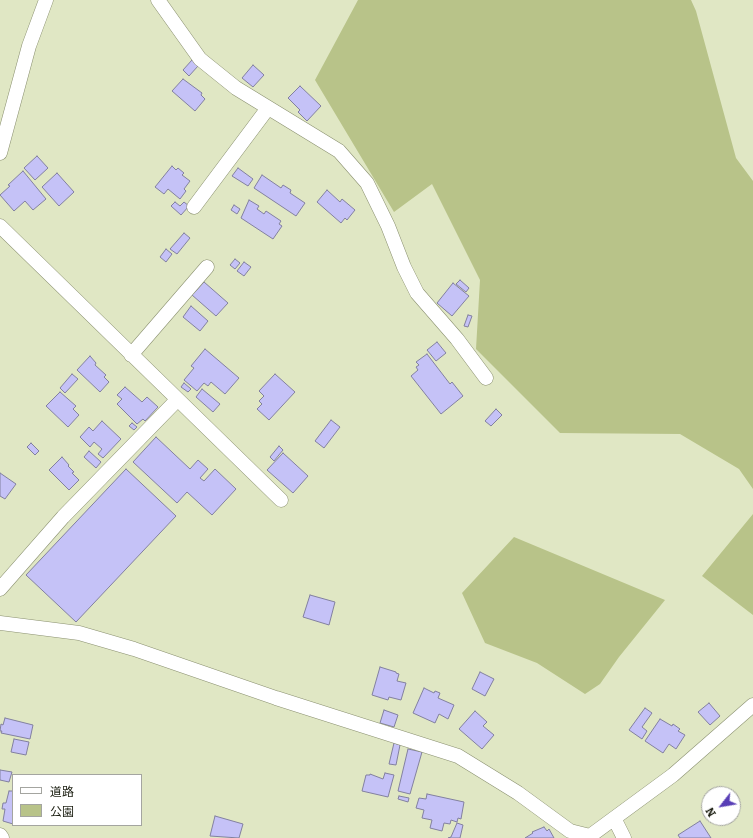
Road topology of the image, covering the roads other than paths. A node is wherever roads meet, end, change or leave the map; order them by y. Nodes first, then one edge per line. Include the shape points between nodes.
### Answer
1 (46, 0) edge
2 (158, 0) edge
3 (268, 108) junction
4 (0, 153) edge
5 (194, 207) dead end
6 (0, 226) edge
7 (207, 267) dead end
8 (131, 355) junction
9 (486, 378) dead end
10 (177, 400) junction
11 (281, 500) dead end
12 (0, 589) edge
13 (0, 623) edge
14 (753, 705) edge
15 (615, 820) junction
16 (0, 834) edge
17 (2, 838) edge
18 (624, 838) edge

1 - 4 street via 29,46
2 - 3 street via 200,59 236,88
3 - 5 street
3 - 9 street via 338,151 367,183 417,293 457,339
6 - 8 street
7 - 8 street
8 - 10 street
10 - 11 street
10 - 12 street via 63,517
13 - 15 street via 80,633 458,756 570,830 590,836
14 - 15 street via 673,775
15 - 18 street
16 - 17 street

